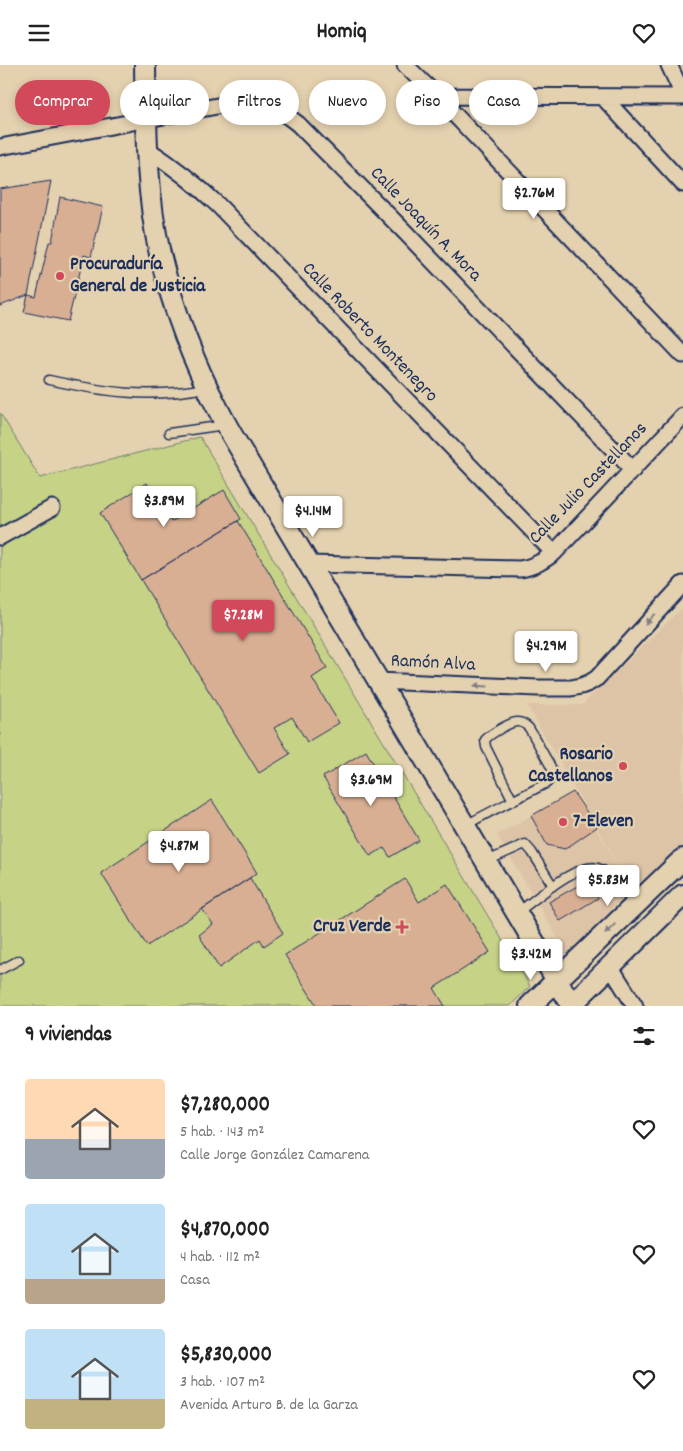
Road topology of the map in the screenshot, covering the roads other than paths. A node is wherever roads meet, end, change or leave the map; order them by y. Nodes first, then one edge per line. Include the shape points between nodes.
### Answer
1 (145, 65) edge
2 (405, 65) edge
3 (669, 65) edge
4 (145, 80) edge
5 (420, 80) edge
6 (459, 96) edge
7 (683, 96) edge
8 (603, 97) junction
9 (209, 107) edge
10 (459, 119) edge
11 (120, 124) edge
12 (146, 125) edge
13 (0, 147) edge
14 (148, 149) junction
15 (683, 185) edge
16 (683, 355) edge
17 (49, 380) dead end
18 (207, 388) junction
19 (683, 417) edge
20 (227, 425) junction
21 (169, 433) dead end
22 (633, 470) junction
23 (52, 508) dead end
24 (0, 537) edge
25 (554, 553) junction
26 (308, 564) junction
27 (683, 583) edge
28 (377, 681) junction
29 (513, 801) junction
30 (464, 826) junction
31 (683, 859) edge
32 (486, 862) junction
33 (553, 886) junction
34 (683, 895) edge
35 (635, 905) junction
36 (516, 913) junction
37 (19, 960) dead end
38 (610, 966) junction
39 (0, 970) edge
40 (556, 981) junction
41 (570, 1005) edge
42 (530, 1006) edge
43 (635, 1006) edge

1 - 4 street
2 - 5 street
3 - 7 street
6 - 8 street
7 - 8 street
8 - 15 street
9 - 22 street, Calle Joaquín A. Mora via 232,103 268,105 298,124
10 - 16 street
11 - 13 street
12 - 14 street
14 - 18 street via 151,200 160,254 176,311
14 - 25 street, Calle Roberto Montenegro via 174,166 218,205
17 - 18 lane via 142,394
18 - 20 street
19 - 22 street, Calle Julio Castellanos
20 - 21 lane
20 - 26 street
22 - 25 street, Calle Julio Castellanos
23 - 24 street
25 - 26 street, Calle Julio Castellanos via 541,563 520,569
26 - 28 street
27 -> 28 street, Ramón Alva via 597,677 581,686 538,689
28 - 30 street
29 - 29 lane via 547,783 553,773 529,728 519,722 485,740
29 - 30 lane
30 - 32 street
31 - 35 street
32 - 33 lane via 525,844
32 - 36 street
33 - 35 lane via 589,866 600,868 612,877
33 - 36 lane
34 - 38 street
35 -> 40 street
36 - 40 street
37 - 39 lane
38 - 41 street
38 - 43 street
40 - 41 street
40 - 42 street

